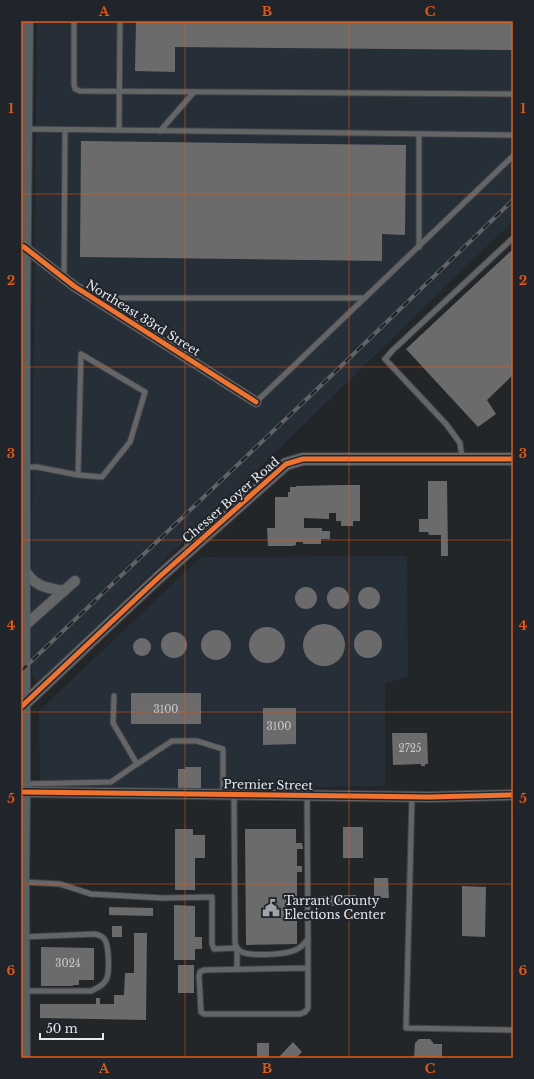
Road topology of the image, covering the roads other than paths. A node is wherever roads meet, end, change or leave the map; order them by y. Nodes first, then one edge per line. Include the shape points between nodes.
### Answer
1 (26, 21) edge
2 (74, 21) edge
3 (120, 21) edge
4 (23, 42) edge
5 (120, 91) junction
6 (194, 92) junction
7 (513, 94) edge
8 (65, 130) junction
9 (119, 130) junction
10 (160, 131) junction
11 (419, 134) junction
12 (513, 135) edge
13 (23, 138) edge
14 (513, 156) edge
15 (22, 211) edge
16 (513, 238) edge
17 (419, 246) junction
18 (22, 247) edge
19 (64, 278) junction
20 (92, 298) junction
21 (365, 298) junction
22 (22, 357) edge
23 (256, 402) joint
24 (462, 459) junction
25 (513, 459) edge
26 (22, 467) edge
27 (78, 475) junction
28 (22, 565) junction
29 (75, 581) dead end
30 (64, 591) junction
31 (22, 623) edge
32 (114, 696) dead end
33 (22, 706) edge
34 (137, 764) junction
35 (23, 788) junction
36 (223, 794) junction
37 (234, 795) junction
38 (308, 795) junction
39 (412, 796) junction
40 (513, 796) edge
41 (22, 882) edge
42 (308, 936) junction
43 (22, 937) junction
44 (237, 948) junction
45 (308, 968) junction
46 (237, 969) junction
47 (23, 991) junction
48 (513, 1030) edge
49 (24, 1058) edge

1 - 4 main road
2 - 5 lane via 75,89
3 - 5 lane
4 - 13 main road
5 - 6 lane
5 - 9 lane
6 - 7 lane
6 - 10 lane
8 - 9 lane
8 - 13 lane
8 - 19 lane
9 - 10 lane
10 - 11 lane
11 - 12 lane
11 - 17 lane
13 - 15 main road
14 - 17 lane
15 - 18 main road
16 - 24 lane via 386,359 446,424 460,443
17 - 21 lane
18 - 19 street, Northeast 33rd Street
18 - 22 main road
19 - 20 street, Northeast 33rd Street
20 - 21 lane
20 - 23 street, Northeast 33rd Street
21 - 23 lane
22 - 26 main road
24 - 25 street, Chesser Boyer Road
24 - 33 street, Chesser Boyer Road via 304,459 286,464 158,578
26 - 27 lane via 37,467
26 - 28 main road
27 - 27 lane via 80,369 81,354 145,392 130,442 102,477
28 - 30 street via 35,583
28 - 31 main road
29 - 30 street
30 - 31 street
31 - 33 main road
32 - 34 lane via 113,723
33 - 35 main road
34 - 35 lane via 111,782
34 - 36 lane via 172,741 197,741 223,749
35 - 36 street, Premier Street
35 - 41 main road
36 - 37 street, Premier Street
37 - 38 street, Premier Street
37 - 44 lane
38 - 39 street, Premier Street
38 - 42 lane
39 - 40 street, Premier Street
39 - 48 lane via 406,1028
41 - 43 main road
41 - 44 lane via 60,884 91,894 163,898 212,897 214,949
42 - 44 lane via 299,949 287,953 242,952
42 - 45 lane
43 - 47 main road
43 - 47 lane via 95,934 105,939 108,946 107,979 101,987 91,991
44 - 46 lane
45 - 46 lane
45 - 46 lane via 308,1008 305,1012 201,1012 200,972 210,969
47 - 49 main road

